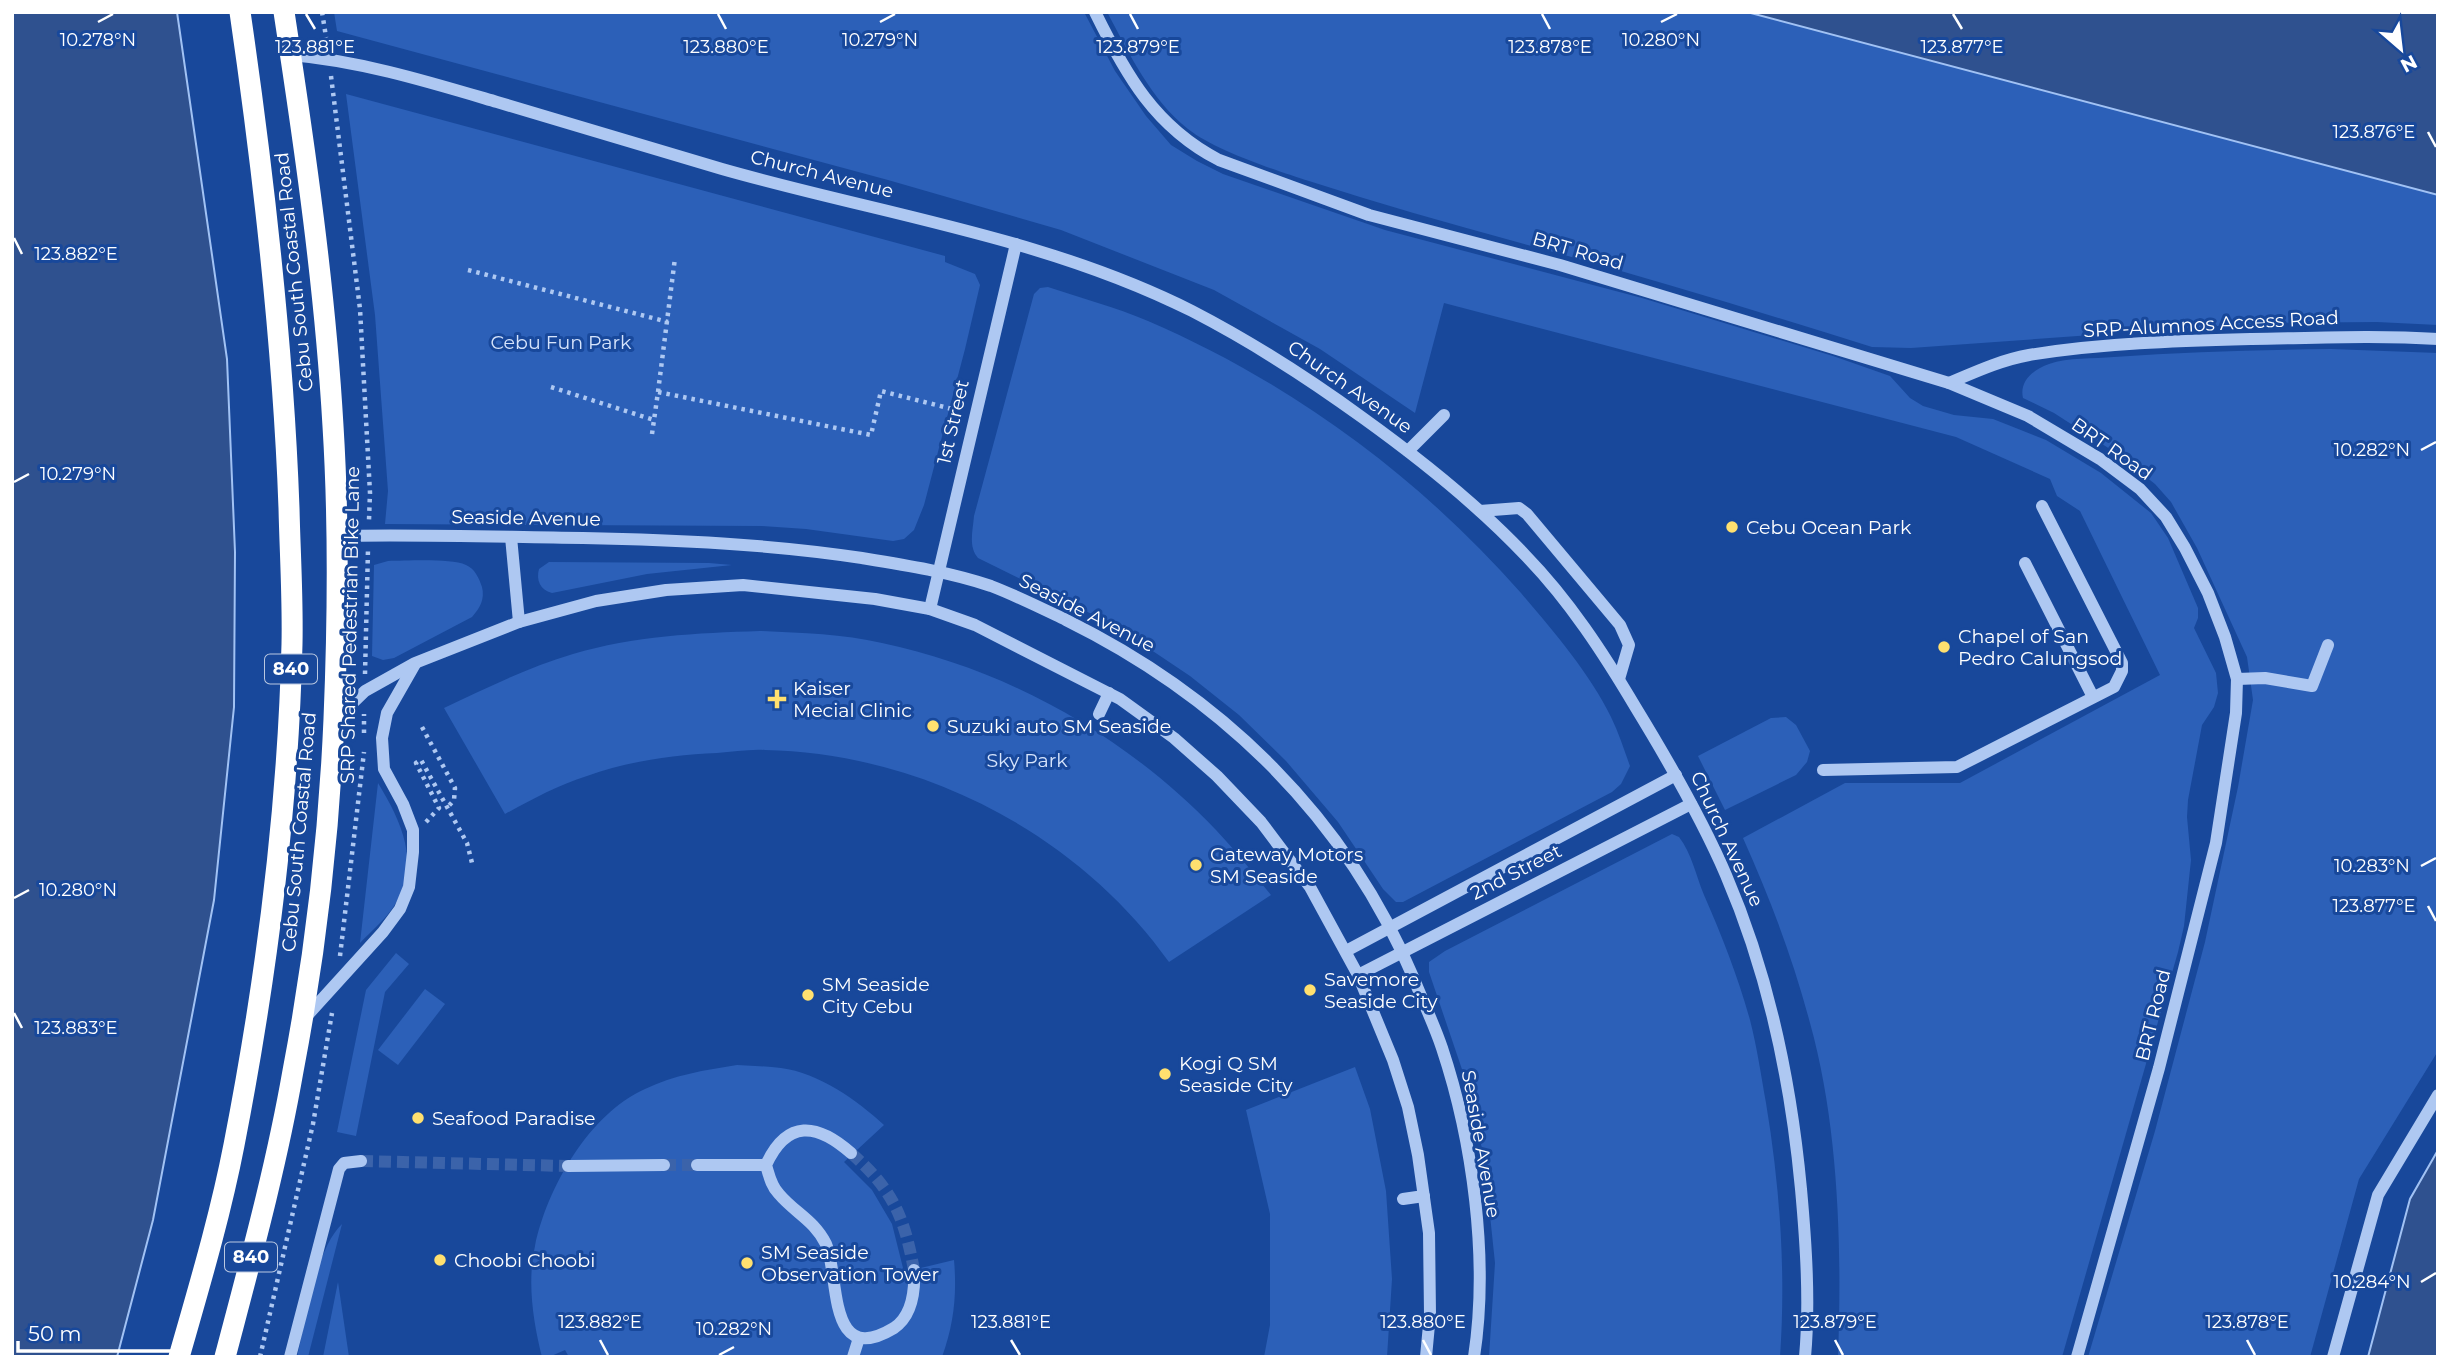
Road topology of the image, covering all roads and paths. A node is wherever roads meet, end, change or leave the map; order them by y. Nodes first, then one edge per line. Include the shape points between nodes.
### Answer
1 (240, 12) edge
2 (284, 12) edge
3 (322, 12) edge
4 (1095, 12) edge
5 (290, 55) junction
6 (329, 58) junction
7 (1016, 244) junction
8 (675, 258) dead end
9 (468, 270) dead end
10 (667, 322) junction
11 (2438, 339) edge
12 (1949, 383) junction
13 (551, 387) dead end
14 (658, 392) junction
15 (974, 415) junction
16 (1444, 415) dead end
17 (654, 420) junction
18 (652, 434) dead end
19 (1408, 451) junction
20 (2042, 506) dead end
21 (1480, 511) junction
22 (368, 535) junction
23 (335, 536) junction
24 (511, 537) junction
25 (2025, 563) dead end
26 (937, 571) junction
27 (930, 609) junction
28 (519, 622) junction
29 (2328, 645) dead end
30 (415, 663) junction
31 (1619, 679) junction
32 (2236, 679) junction
33 (365, 691) junction
34 (1109, 693) junction
35 (2093, 698) junction
36 (1099, 714) dead end
37 (334, 721) junction
38 (422, 727) dead end
39 (364, 739) dead end
40 (364, 751) dead end
41 (1822, 770) dead end
42 (1676, 775) junction
43 (1691, 804) junction
44 (447, 808) junction
45 (413, 830) junction
46 (472, 863) dead end
47 (1390, 927) junction
48 (1346, 951) junction
49 (1402, 952) junction
50 (1358, 975) junction
51 (337, 984) junction
52 (301, 1023) junction
53 (2438, 1095) edge
54 (851, 1153) tunnel mouth
55 (361, 1161) tunnel mouth
56 (664, 1165) tunnel mouth
57 (697, 1165) tunnel mouth
58 (765, 1165) junction
59 (568, 1166) tunnel mouth
60 (1424, 1196) junction
61 (1403, 1199) dead end
62 (914, 1270) tunnel mouth
63 (859, 1338) junction
64 (179, 1357) edge
65 (225, 1357) edge
66 (260, 1357) edge
67 (290, 1357) edge
68 (853, 1357) edge
69 (1426, 1357) edge
70 (1474, 1357) edge
71 (1805, 1357) edge
72 (2077, 1357) edge
73 (2333, 1357) edge

1 - 64 highway, Cebu South Coastal Road / 840 via 278,316 286,426 292,642 289,720 279,843 248,1064 230,1160
2 - 5 highway, Cebu South Coastal Road / 840
3 - 6 path, SRP Shared Pedestrian Bike Lane
4 - 12 street, BRT Road via 1142,94 1169,126 1199,150 1240,169 1369,215 1560,265
5 - 6 street, Church Avenue
5 - 23 highway, Cebu South Coastal Road / 840 via 324,315
6 - 7 street, Church Avenue via 419,79 725,170
6 - 22 path, SRP Shared Pedestrian Bike Lane via 360,309
7 - 15 street, 1st Street
7 - 19 street, Church Avenue via 1119,279 1191,310 1300,373
8 - 10 path
9 - 10 path
10 - 14 path
11 - 12 street, SRP-Alumnos Access Road via 2177,341 2093,348 2027,355
12 - 32 street, BRT Road via 2028,416 2140,489 2166,517 2191,559 2225,636
13 - 17 path
14 - 15 path via 871,435 881,391
14 - 17 path
15 - 26 street, 1st Street
16 - 19 street
17 - 18 path
19 - 21 street, Church Avenue
20 - 35 street via 2122,663 2114,687
21 - 31 street, Church Avenue via 1562,597
21 - 31 street via 1519,508 1527,514 1612,615 1629,645
22 - 23 street, Seaside Avenue
22 - 24 street, Seaside Avenue
22 - 33 path, SRP Shared Pedestrian Bike Lane
23 - 37 highway, Cebu South Coastal Road / 840
24 - 26 street, Seaside Avenue via 802,549
24 - 28 street
25 - 35 street
26 - 27 street, 1st Street
26 - 47 street, Seaside Avenue via 1032,603 1103,638 1209,709 1252,747 1327,829
27 - 28 street via 743,585 666,590
27 - 34 street via 975,625
28 - 30 street
29 - 32 street via 2312,686 2265,678
30 - 33 street
30 - 45 street via 387,713 382,753 384,769
31 - 42 street, Church Avenue
32 - 72 street, BRT Road via 2236,713 2216,843 2152,1095
33 - 37 street
33 - 39 path, SRP Shared Pedestrian Bike Lane
34 - 36 street
34 - 48 street via 1174,738 1261,822 1310,887
35 - 41 street via 1957,767
37 - 52 highway, Cebu South Coastal Road / 840
38 - 44 path via 455,788 454,800
40 - 51 path, SRP Shared Pedestrian Bike Lane
42 - 43 street, Church Avenue
42 - 47 street, 2nd Street
43 - 49 street, 2nd Street
43 - 71 street, Church Avenue via 1728,880 1775,1021 1796,1129 1804,1215
44 - 45 path via 421,760 416,763 439,808
44 - 46 path via 467,843
45 - 51 street via 409,887 400,909
47 - 48 street, 2nd Street
47 - 49 street, Seaside Avenue
48 - 50 street
49 - 50 street, 2nd Street
49 - 70 street, Seaside Avenue via 1441,1044 1468,1158 1479,1249 1480,1320
50 - 60 street via 1408,1107
51 - 52 street
51 - 66 path, SRP Shared Pedestrian Bike Lane via 313,1124
52 - 65 highway, Cebu South Coastal Road / 840 via 276,1156
53 - 73 street via 2378,1195
54 - 58 street via 819,1131 805,1129 778,1143
55 - 67 street via 344,1163 339,1169
56 - 59 street
57 - 58 street
58 - 63 street via 778,1193 812,1222 827,1246 840,1318
60 - 61 street
60 - 69 street via 1429,1233
62 - 63 street via 906,1316 878,1336
63 - 68 street

